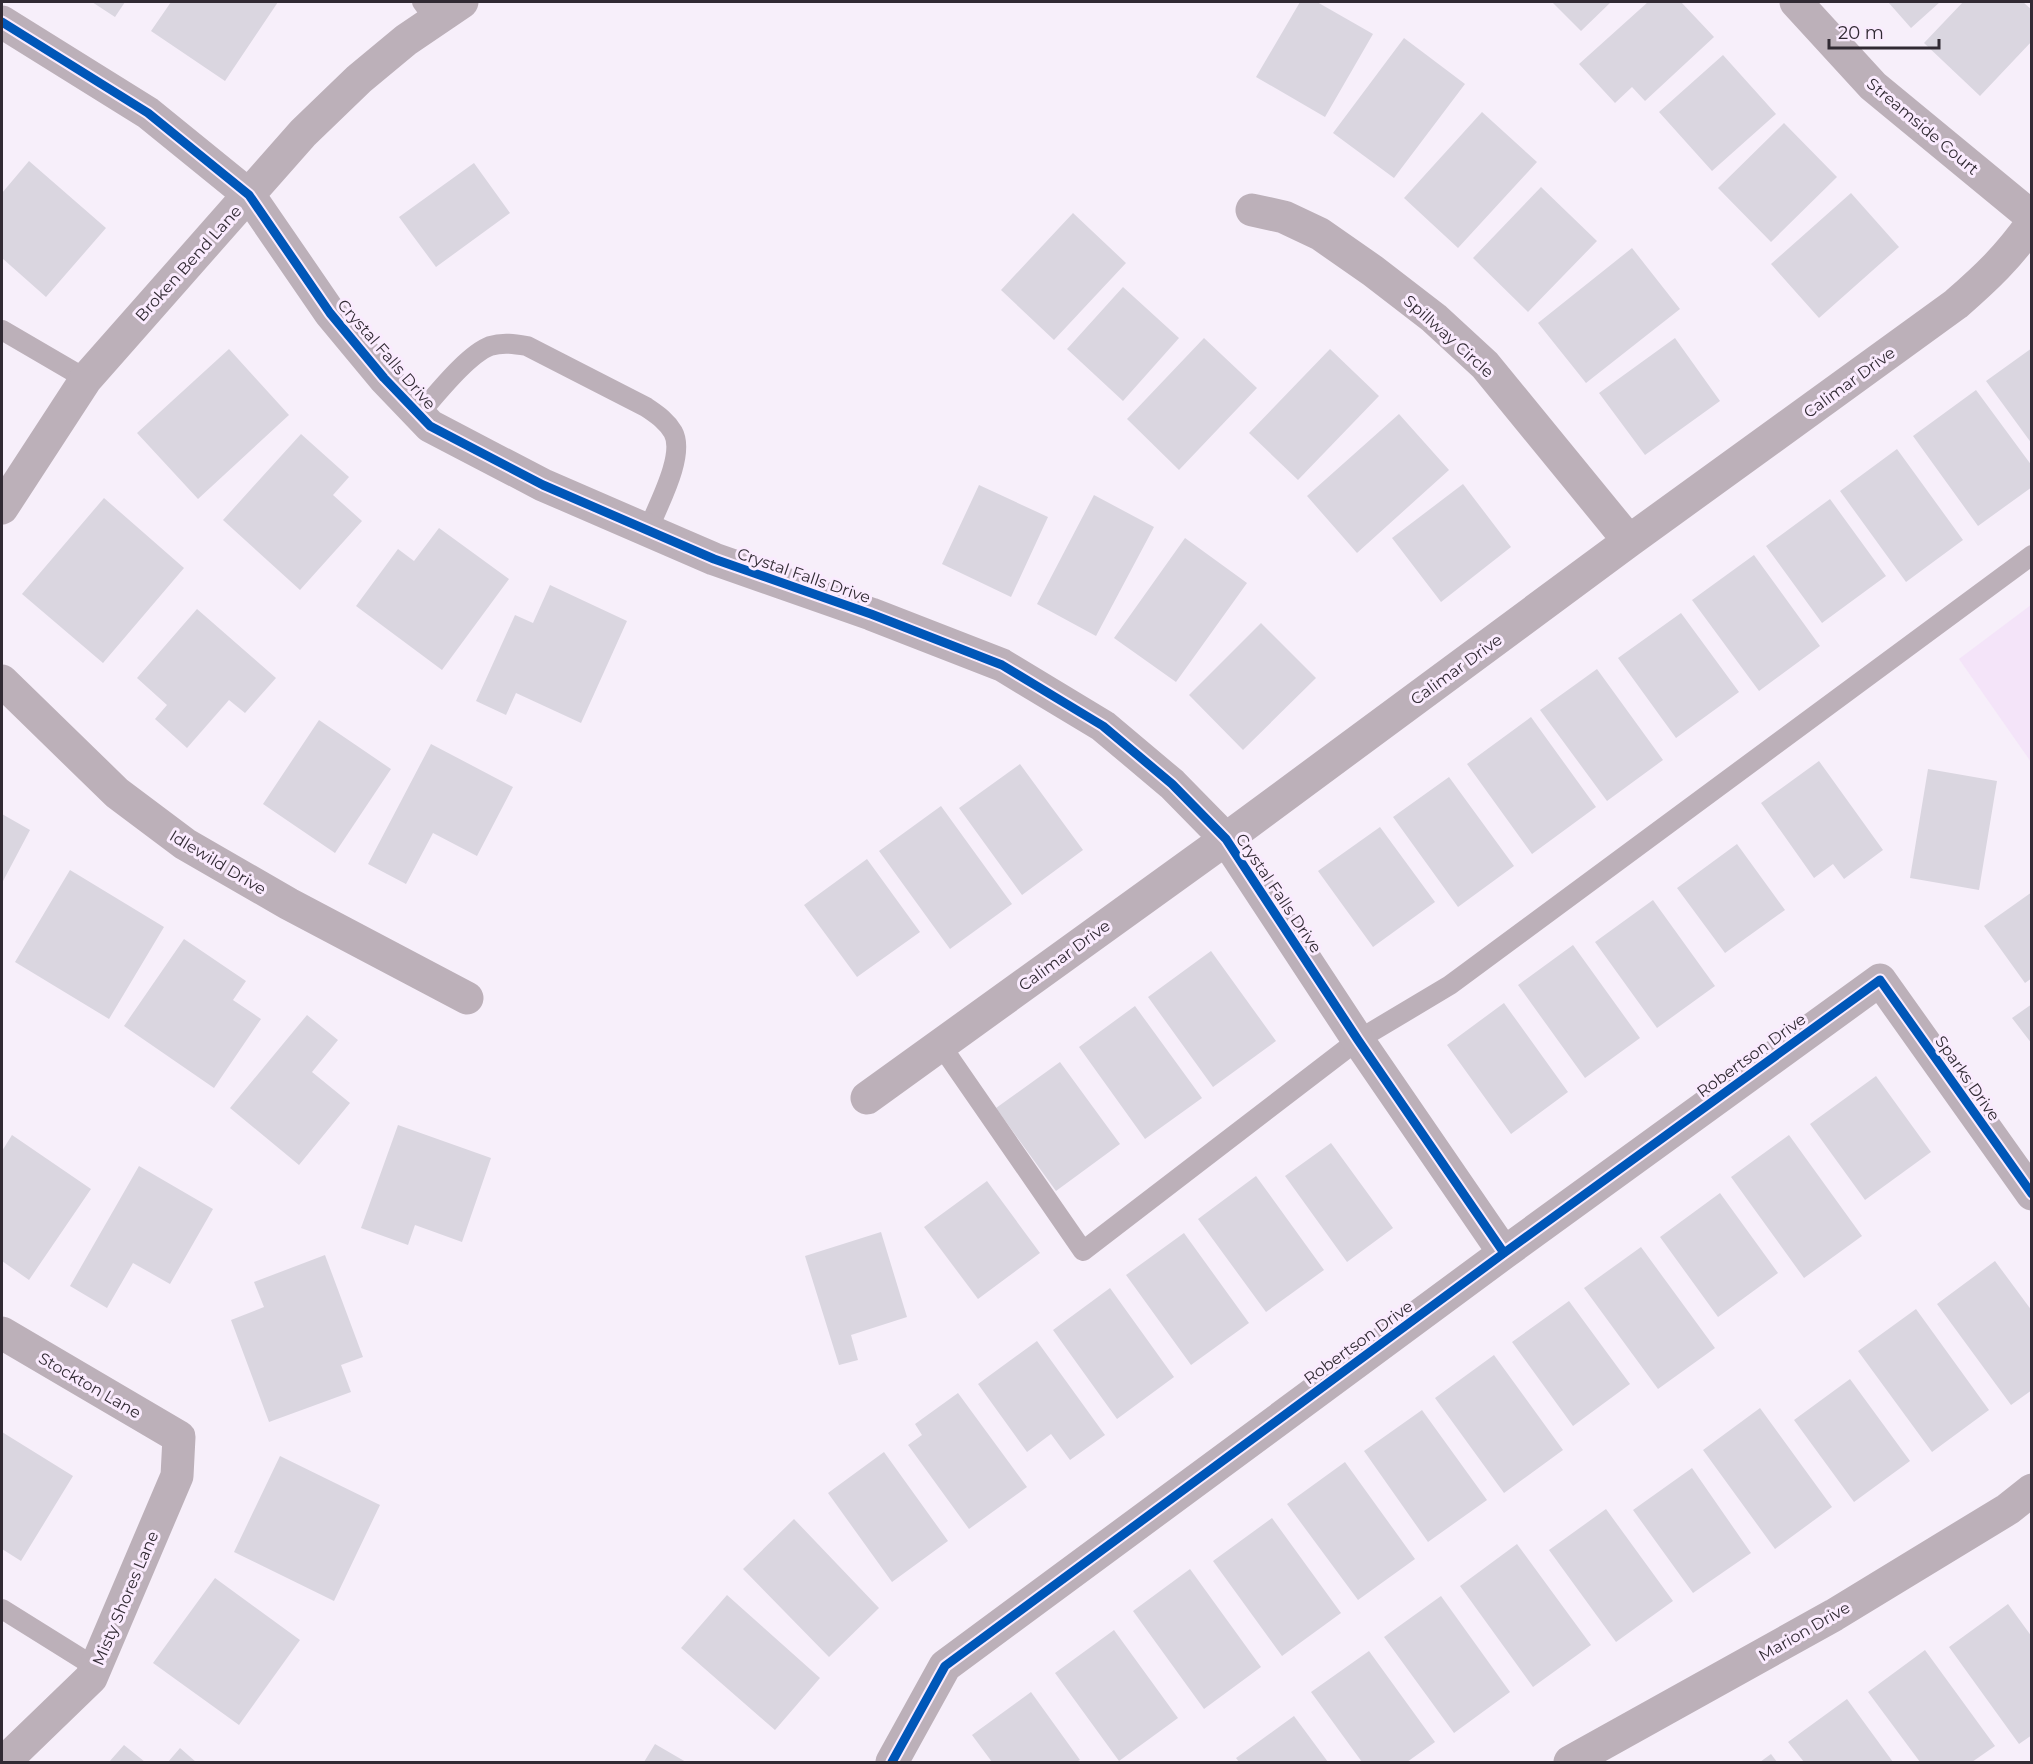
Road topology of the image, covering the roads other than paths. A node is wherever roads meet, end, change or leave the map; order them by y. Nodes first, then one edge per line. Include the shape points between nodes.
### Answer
1 (462, 2) edge
2 (1796, 2) edge
3 (428, 11) edge
4 (2, 22) edge
5 (249, 195) junction
6 (1252, 210) dead end
7 (2031, 217) edge
8 (2031, 223) edge
9 (2, 330) edge
10 (86, 379) junction
11 (419, 414) junction
12 (2, 508) edge
13 (648, 530) junction
14 (1629, 541) junction
15 (2031, 555) edge
16 (2, 681) edge
17 (1226, 839) junction
18 (1880, 980) joint
19 (467, 998) dead end
20 (1358, 1040) junction
21 (940, 1044) junction
22 (867, 1098) dead end
23 (2031, 1194) edge
24 (1504, 1253) junction
25 (2, 1333) edge
26 (179, 1437) joint
27 (2031, 1490) edge
28 (2, 1609) edge
29 (95, 1667) junction
30 (4, 1762) edge
31 (892, 1762) edge
32 (1570, 1762) edge

1 - 3 street, Broken Bend Lane
2 - 7 street, Streamside Court via 1873,86
3 - 5 street, Broken Bend Lane via 406,40 303,133
4 - 5 street, Crystal Falls Drive via 148,113
5 - 10 street, Broken Bend Lane
5 - 11 street, Crystal Falls Drive via 330,313
6 - 14 street, Spillway Circle via 1284,217 1320,234 1434,318 1485,365
8 - 14 street, Calimar Drive via 2010,254 1956,304
9 - 10 lane
10 - 12 street, Broken Bend Lane
11 - 13 street, Crystal Falls Drive via 430,426 543,485
11 - 13 lane via 473,356 490,346 527,346 646,407 663,419 674,434 677,452
13 - 17 street, Crystal Falls Drive via 714,559 1002,665 1103,726 1172,784
14 - 17 street, Calimar Drive
15 - 20 lane via 1450,985
16 - 19 street, Idlewild Drive via 117,793 185,844
17 - 20 street, Crystal Falls Drive
17 - 21 street, Calimar Drive
18 - 23 street, Sparks Drive
18 - 24 street, Robertson Drive
20 - 21 lane via 1083,1251
20 - 24 street, Crystal Falls Drive
21 - 22 street, Calimar Drive
24 - 31 street, Robertson Drive via 945,1666
25 - 26 street, Stockton Lane
26 - 29 street, Misty Shores Lane via 177,1476
27 - 32 street, Marion Drive via 2008,1509 1834,1615
28 - 29 lane
29 - 30 street, Misty Shores Lane via 91,1678

